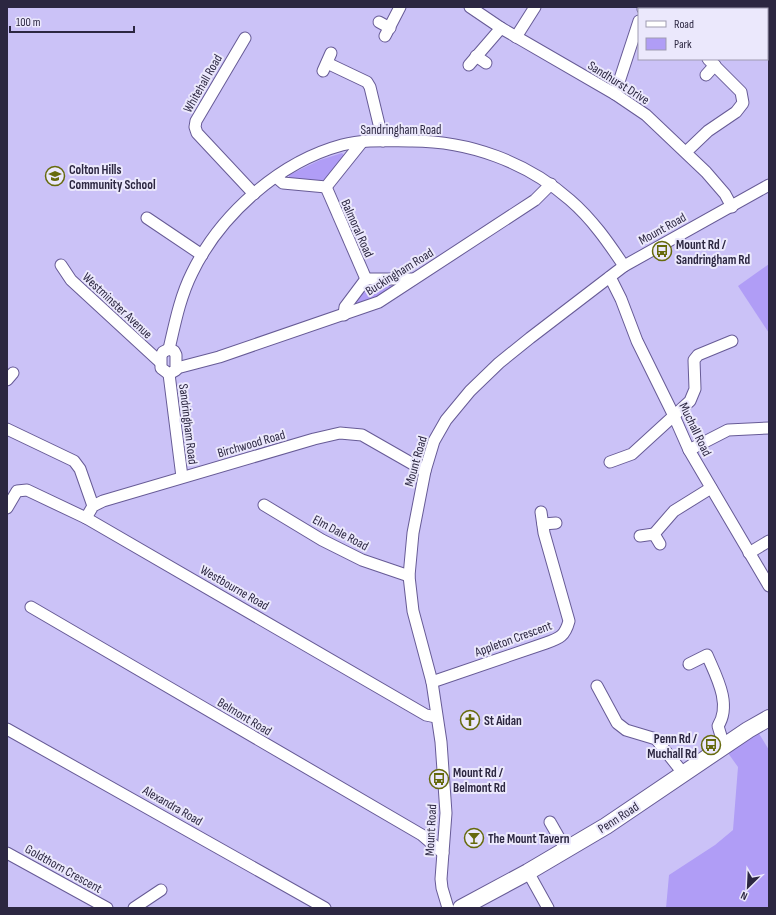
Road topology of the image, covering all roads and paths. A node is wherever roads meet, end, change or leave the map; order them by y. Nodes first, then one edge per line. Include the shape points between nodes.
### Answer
1 (400, 7) edge
2 (470, 7) edge
3 (535, 7) edge
4 (379, 22) dead end
5 (638, 24) edge
6 (501, 28) junction
7 (516, 37) junction
8 (245, 38) dead end
9 (476, 56) junction
10 (327, 62) dead end
11 (711, 62) edge
12 (486, 63) dead end
13 (469, 65) dead end
14 (706, 75) dead end
15 (616, 94) junction
16 (383, 140) junction
17 (362, 142) junction
18 (686, 152) junction
19 (276, 177) junction
20 (551, 184) junction
21 (769, 185) edge
22 (326, 187) junction
23 (254, 194) junction
24 (732, 206) junction
25 (147, 218) dead end
26 (202, 254) junction
27 (61, 265) dead end
28 (624, 266) junction
29 (610, 277) junction
30 (413, 279) junction
31 (366, 280) junction
32 (344, 315) junction
33 (732, 341) dead end
34 (169, 349) junction
35 (160, 362) junction
36 (173, 371) junction
37 (674, 416) junction
38 (769, 428) edge
39 (7, 429) edge
40 (689, 450) junction
41 (610, 462) dead end
42 (425, 471) junction
43 (182, 477) junction
44 (711, 488) junction
45 (264, 505) dead end
46 (93, 506) junction
47 (7, 508) edge
48 (541, 512) dead end
49 (86, 518) junction
50 (556, 523) dead end
51 (543, 524) junction
52 (654, 534) junction
53 (640, 536) dead end
54 (769, 541) edge
55 (660, 544) dead end
56 (749, 553) junction
57 (409, 576) junction
58 (769, 586) edge
59 (30, 607) dead end
60 (689, 664) dead end
61 (432, 682) junction
62 (597, 686) dead end
63 (436, 718) junction
64 (769, 718) edge
65 (7, 729) edge
66 (724, 746) junction
67 (683, 773) junction
68 (550, 822) dead end
69 (566, 850) junction
70 (7, 853) edge
71 (443, 853) junction
72 (528, 872) junction
73 (161, 890) dead end
74 (107, 908) edge
75 (134, 908) edge
76 (325, 908) edge
77 (448, 908) edge
78 (460, 908) edge
79 (548, 908) edge

1 - 4 street via 387,32
2 - 6 street, Sandhurst Drive
3 - 7 street
5 - 15 street
6 - 7 street, Sandhurst Drive
6 - 9 street
7 - 15 street, Sandhurst Drive
8 - 23 street, Whitehall Road via 196,121 195,127 197,133
9 - 12 street
9 - 13 street
10 - 16 street via 367,82
11 - 14 street
11 - 18 street via 741,92 743,103 736,112 708,131
15 - 18 street, Sandhurst Drive via 646,115
16 - 17 street, Sandringham Road
16 - 20 street, Sandringham Road via 427,141 467,147 527,170
17 - 19 street, Sandringham Road via 316,154
17 - 22 street
18 - 24 street, Sandhurst Drive via 716,183
19 - 22 street via 283,182
19 - 23 street, Sandringham Road
20 - 28 street, Sandringham Road via 595,225
20 - 30 street, Buckingham Road via 535,200
21 - 24 street, Mount Road
22 - 31 street, Balmoral Road
23 - 26 street, Sandringham Road via 222,226
24 - 28 street, Mount Road
25 - 26 street
26 - 34 street, Sandringham Road via 177,312
27 - 35 street, Westminster Avenue via 71,280
28 - 29 street, Mount Road
29 - 37 street, Muchall Road via 637,341
29 - 42 street, Mount Road via 504,359 470,391 439,431
30 - 31 street
30 - 32 street, Buckingham Road via 379,302
31 - 32 street via 345,307
32 - 36 street, Buckingham Road
33 - 37 street via 698,355 694,360 695,389 690,401
34 - 35 street via 163,352
34 - 36 street, Sandringham Road via 176,355
35 - 36 street, Westminster Avenue via 160,368
36 - 43 street, Sandringham Road
37 - 40 street, Muchall Road
37 - 41 street via 632,454
38 - 40 street via 728,430
39 - 46 street via 74,460 80,469
40 - 44 street, Muchall Road
42 - 43 street, Birchwood Road via 362,435 340,433
42 - 57 street, Mount Road via 413,533
43 - 46 street, Birchwood Road
44 - 52 street via 674,511
44 - 56 street, Muchall Road
45 - 57 street, Elm Dale Road via 322,540 362,560
46 - 49 street
47 - 49 street, Westbourne Road via 17,491 26,490
48 - 51 street, Appleton Crescent
49 - 63 street, Westbourne Road
50 - 51 street
51 - 61 street, Appleton Crescent via 569,621 566,631 546,643
52 - 53 street
52 - 55 street
54 - 56 street
56 - 58 street, Muchall Road
57 - 61 street, Mount Road via 413,611
59 - 71 street, Belmont Road via 422,835
60 - 66 street via 707,655 717,678 724,706 724,717 718,726
61 - 63 street, Mount Road
62 - 67 street via 617,723 626,730 656,739
63 - 71 street, Mount Road via 441,742 446,813
64 - 66 highway, Penn Road
65 - 76 street, Alexandra Road
66 - 67 highway, Penn Road
67 - 69 highway, Penn Road
68 - 69 street
69 - 72 highway, Penn Road
70 - 74 street, Goldthorn Crescent
71 - 77 street, Mount Road via 442,888
72 - 78 highway, Penn Road
72 - 79 street
73 - 75 street

